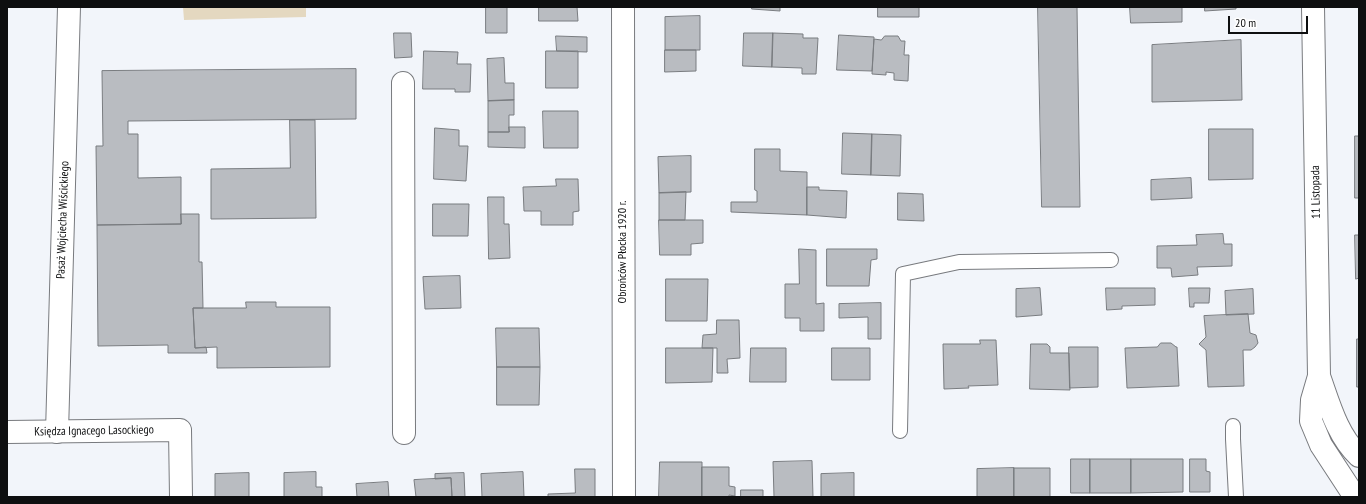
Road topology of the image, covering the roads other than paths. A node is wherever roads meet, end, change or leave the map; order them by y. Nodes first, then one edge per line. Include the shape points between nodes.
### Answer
1 (69, 7) edge
2 (623, 7) edge
3 (1313, 7) edge
4 (403, 83) dead end
5 (1111, 260) dead end
6 (1319, 376) junction
7 (1233, 426) dead end
8 (900, 430) dead end
9 (7, 432) edge
10 (57, 432) junction
11 (404, 433) dead end
12 (1359, 456) edge
13 (181, 497) edge
14 (624, 497) edge
15 (1236, 497) edge
16 (1355, 497) edge

1 - 10 street, Pasaż Wojciecha Wiścickiego
2 - 14 street, Obrońców Płocka 1920 r.
3 - 6 street, 11 Listopada
4 - 11 street
5 - 8 lane via 959,262 903,274
6 - 12 street, 11 Listopada via 1340,430 1349,446
6 - 16 street, 11 Listopada via 1312,400 1311,421 1322,445
7 - 15 lane
9 - 10 street, Księdza Ignacego Lasockiego
10 - 13 street, Księdza Ignacego Lasockiego via 180,430

